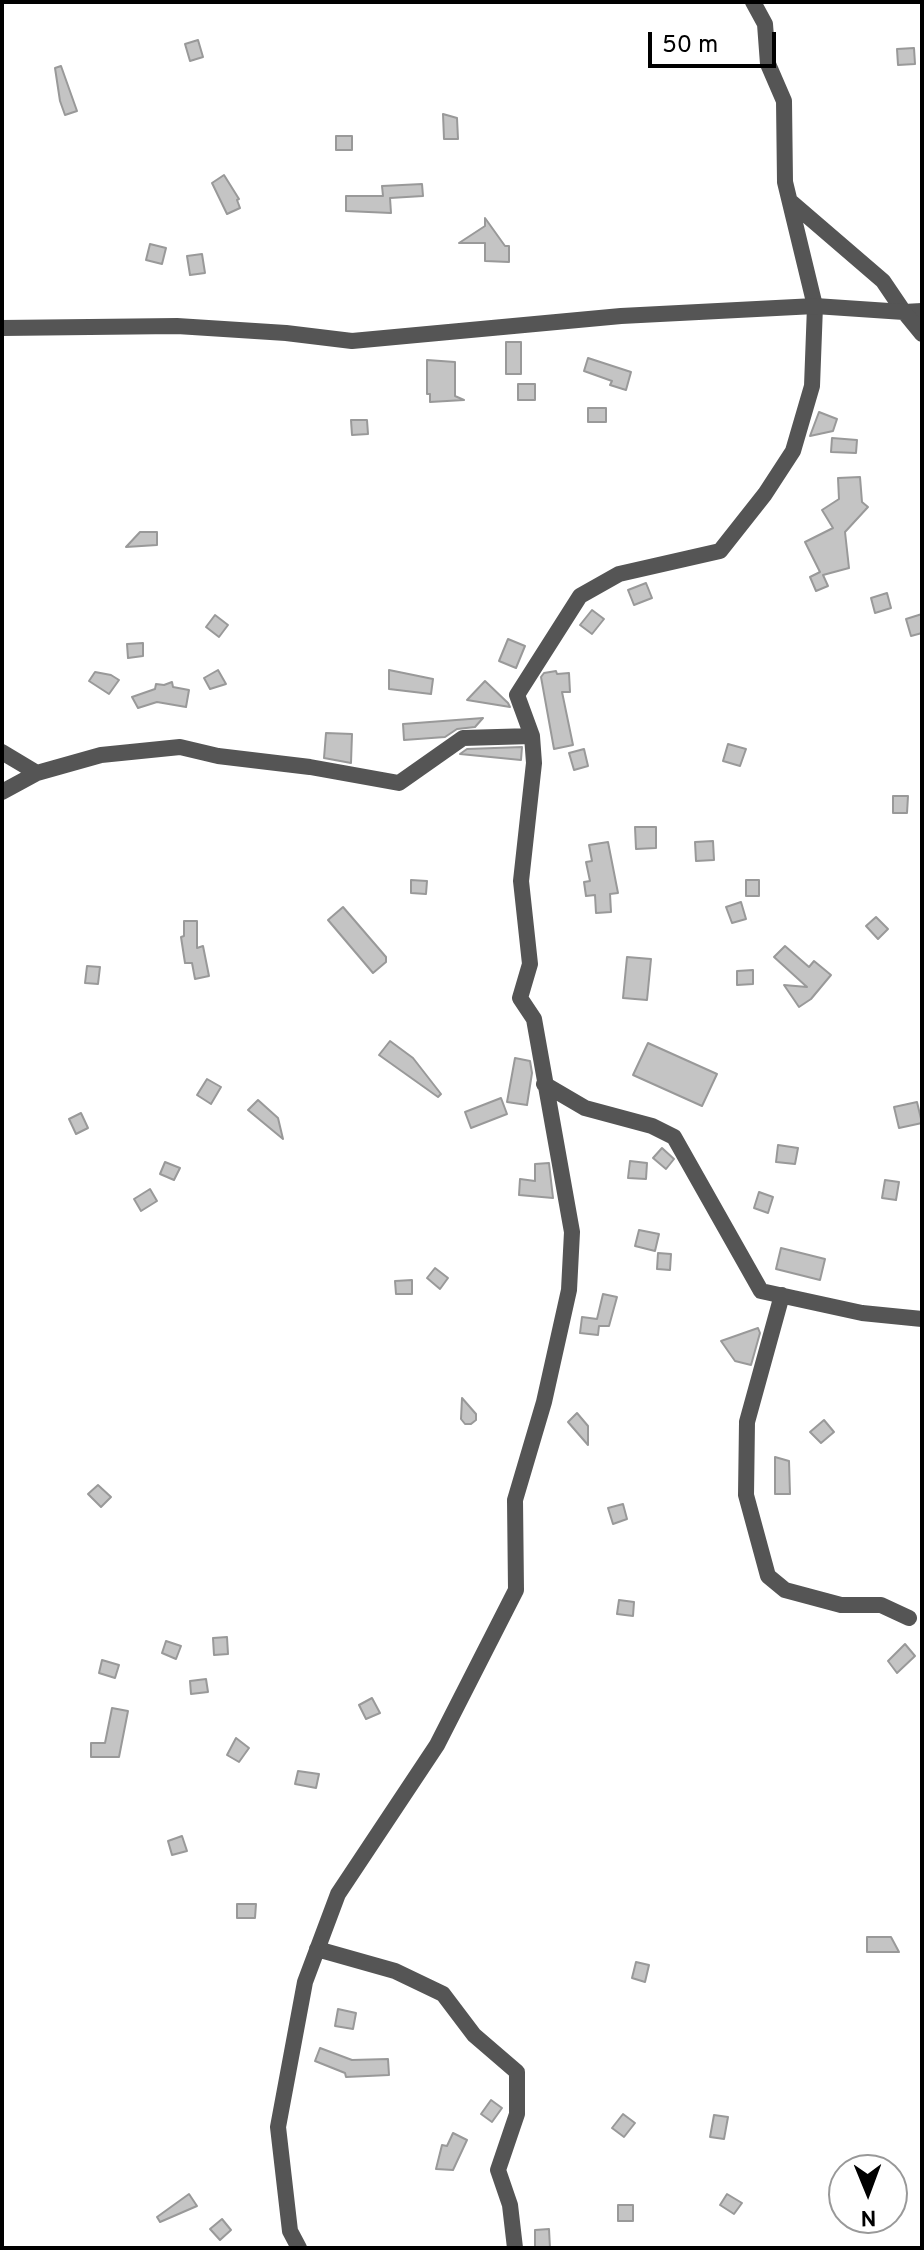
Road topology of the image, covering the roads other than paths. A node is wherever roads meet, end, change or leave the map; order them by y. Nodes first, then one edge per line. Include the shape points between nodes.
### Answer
1 (753, 2) edge
2 (790, 201) junction
3 (815, 306) junction
4 (922, 311) edge
5 (904, 312) junction
6 (2, 328) edge
7 (922, 334) edge
8 (532, 736) junction
9 (2, 752) edge
10 (37, 773) junction
11 (2, 792) edge
12 (544, 1084) junction
13 (782, 1295) junction
14 (922, 1319) edge
15 (909, 1618) dead end
16 (317, 1949) junction
17 (299, 2248) edge
18 (515, 2248) edge

1 - 2 street via 765,24 768,64 784,101
2 - 3 street
2 - 5 street via 883,281
3 - 5 street
3 - 6 street via 621,316 352,341 177,326
3 - 8 street via 812,386 793,451 772,483 720,551 619,574 580,596 517,695
4 - 5 street
5 - 7 street
8 - 10 street via 463,738 399,783 180,747 101,755
8 - 12 street via 534,763 521,881 530,964 520,998 534,1019
9 - 10 street
10 - 11 street
12 - 13 street via 585,1108 674,1137 761,1291
12 - 16 street via 572,1232 569,1290 515,1500 516,1590 437,1745 338,1894
13 - 14 street via 862,1313
13 - 15 street via 747,1422 746,1495 768,1576 785,1590 841,1605 881,1605
16 - 17 street via 305,1982 278,2127 290,2231
16 - 18 street via 395,1971 443,1994 474,2035 517,2072 517,2114 498,2170 510,2205

